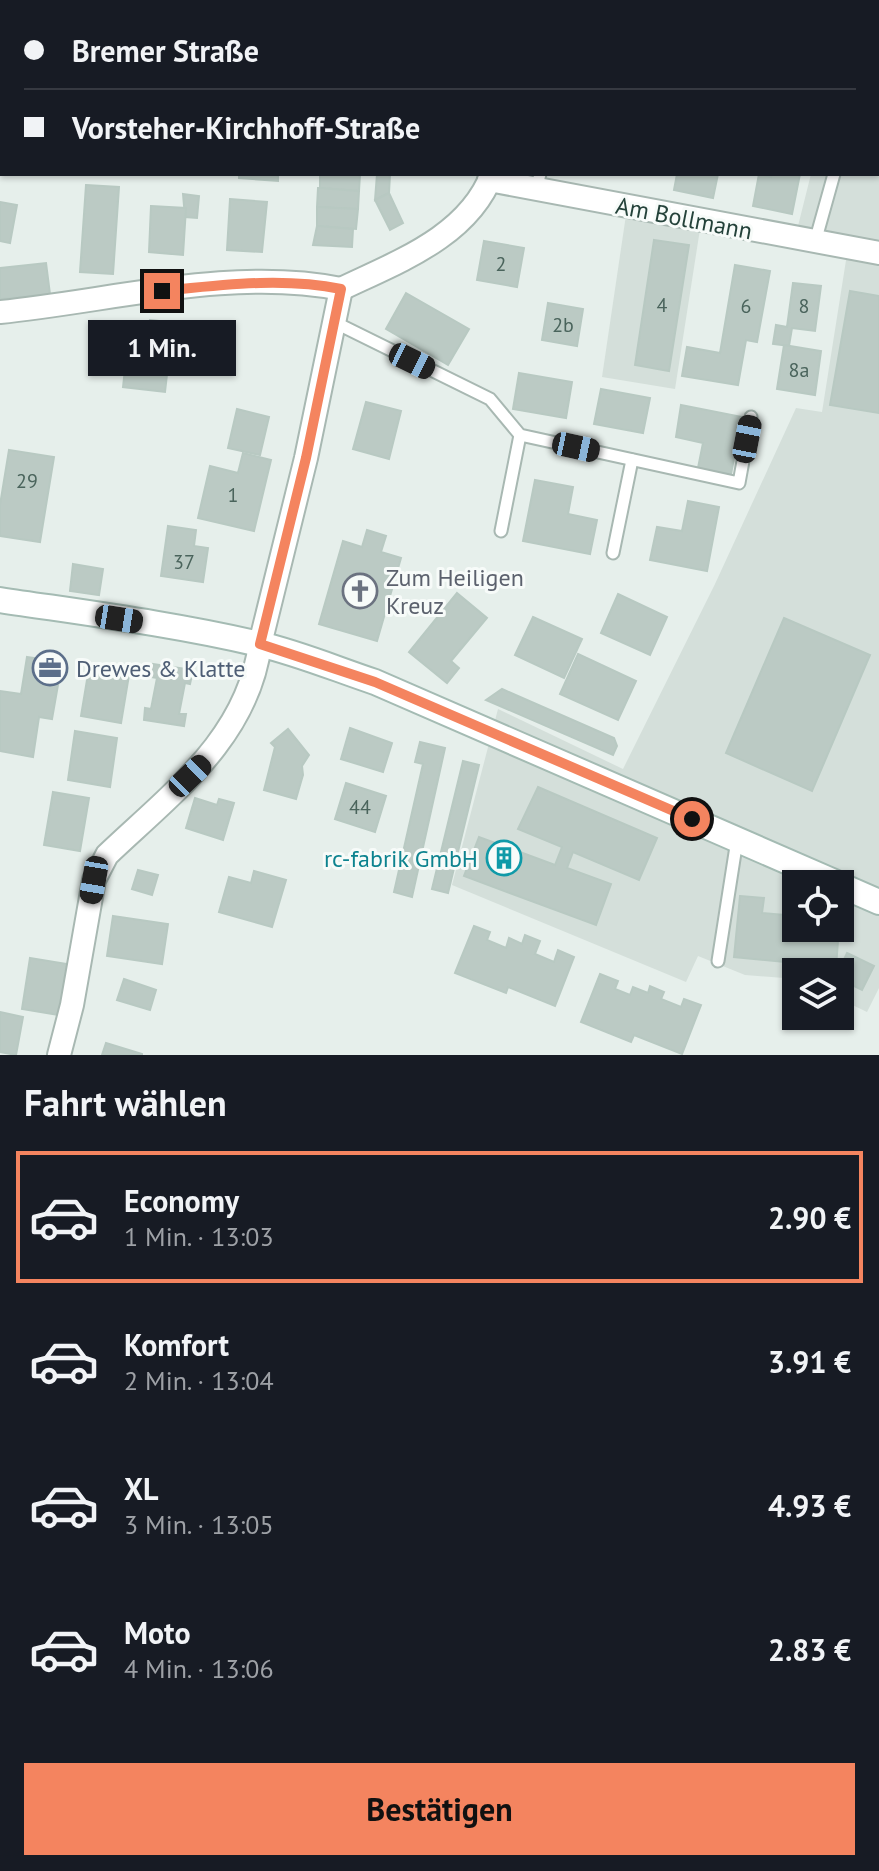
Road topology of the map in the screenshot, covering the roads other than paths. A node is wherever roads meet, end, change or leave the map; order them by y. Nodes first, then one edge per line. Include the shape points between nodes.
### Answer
1 (488, 176) edge
2 (833, 176) edge
3 (538, 182) edge
4 (815, 243) junction
5 (879, 253) edge
6 (341, 289) junction
7 (0, 312) edge
8 (334, 322) junction
9 (751, 417) dead end
10 (520, 435) junction
11 (632, 460) junction
12 (501, 531) dead end
13 (613, 553) dead end
14 (0, 600) edge
15 (260, 644) junction
16 (738, 839) junction
17 (808, 870) edge
18 (854, 891) edge
19 (879, 902) edge
20 (718, 961) dead end
21 (59, 1055) edge

1 - 3 street, Am Bollmann
1 - 6 street via 471,210 441,238
2 - 4 lane
3 - 4 street, Am Bollmann
4 - 5 street, Am Bollmann
6 - 7 street via 241,283
6 - 8 street
8 - 10 lane via 490,399
8 - 15 street
9 - 11 lane via 739,483
10 - 11 lane
10 - 12 lane
11 - 13 lane
14 - 15 street
15 - 16 street via 375,682
15 - 21 street via 247,697 211,756 100,866
16 - 17 street
16 - 20 lane
18 - 19 street

